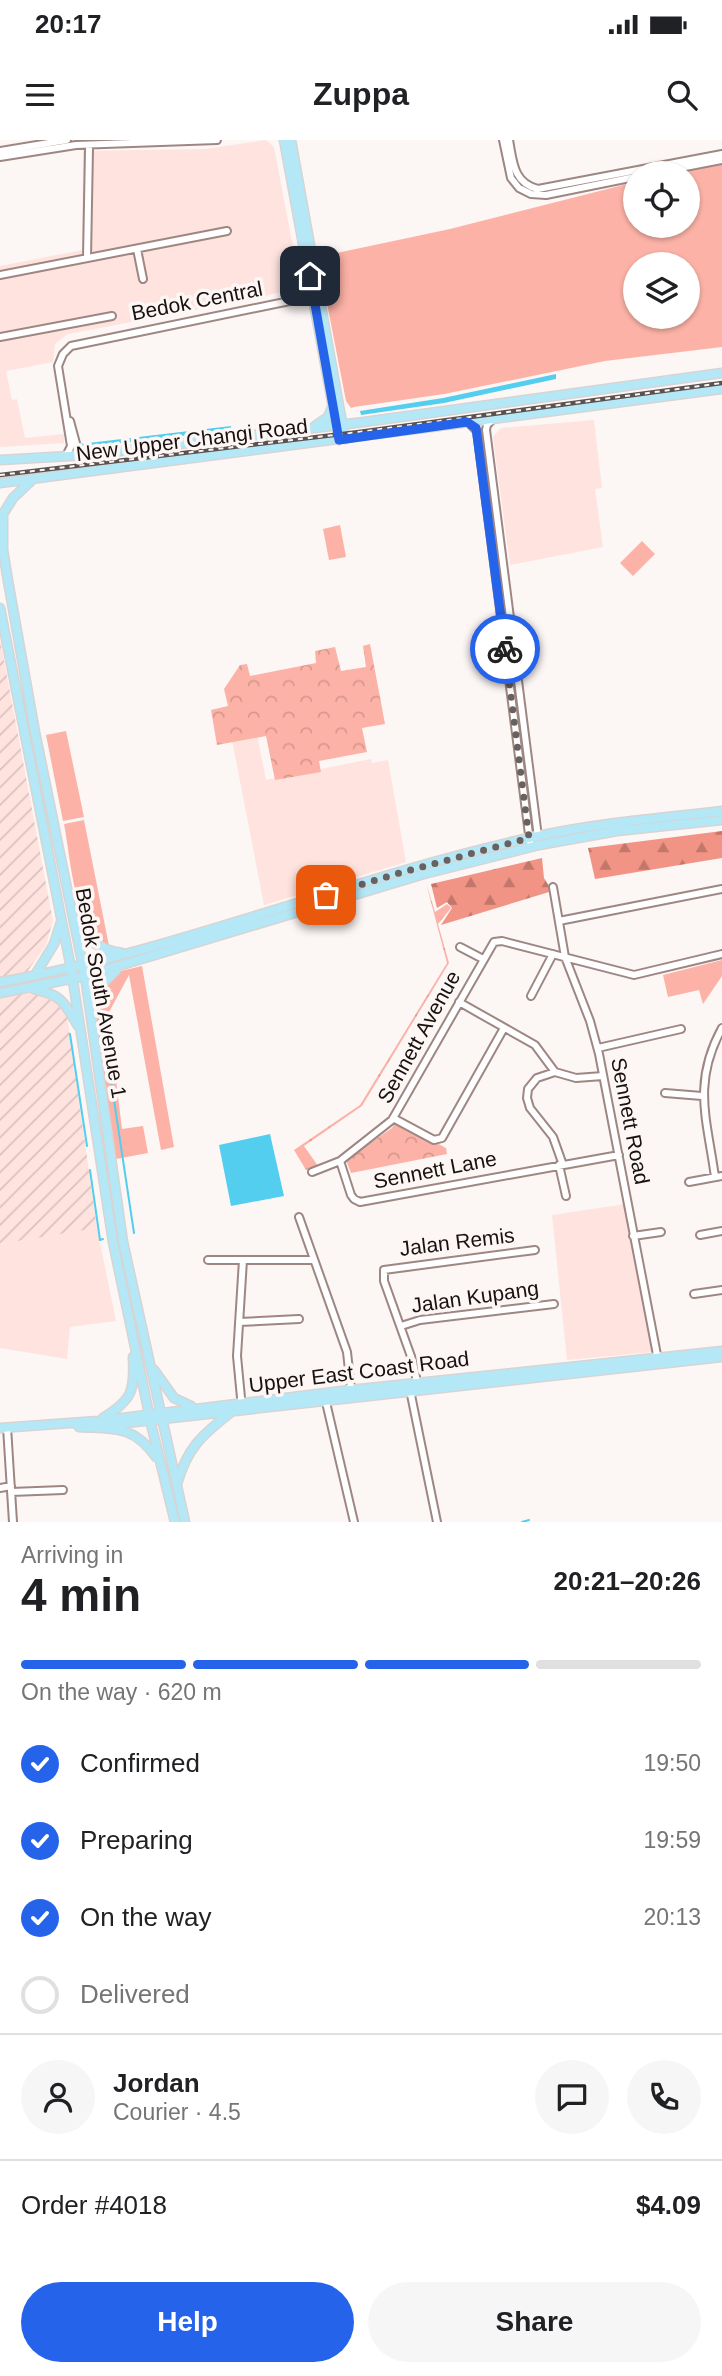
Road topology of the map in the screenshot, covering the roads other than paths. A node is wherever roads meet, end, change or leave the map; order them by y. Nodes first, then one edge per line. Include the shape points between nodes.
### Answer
1 (67, 140) edge
2 (217, 140) edge
3 (284, 140) edge
4 (291, 140) edge
5 (503, 140) edge
6 (509, 140) edge
7 (89, 149) dead end
8 (0, 151) edge
9 (722, 154) edge
10 (0, 157) edge
11 (722, 160) edge
12 (700, 164) edge
13 (623, 179) edge
14 (227, 231) dead end
15 (138, 249) junction
16 (88, 258) junction
17 (0, 275) edge
18 (143, 279) dead end
19 (316, 295) junction
20 (112, 316) dead end
21 (0, 338) edge
22 (82, 343) junction
23 (722, 373) edge
24 (722, 389) edge
25 (336, 405) junction
26 (493, 419) junction
27 (364, 422) junction
28 (467, 422) junction
29 (340, 425) junction
30 (314, 427) junction
31 (342, 440) junction
32 (87, 455) junction
33 (66, 456) junction
34 (0, 460) edge
35 (33, 479) junction
36 (0, 483) edge
37 (0, 608) edge
38 (722, 811) edge
39 (722, 820) edge
40 (534, 842) junction
41 (445, 865) junction
42 (553, 887) dead end
43 (722, 889) edge
44 (71, 914) junction
45 (62, 919) junction
46 (559, 921) junction
47 (460, 947) dead end
48 (125, 954) junction
49 (554, 954) junction
50 (722, 954) edge
51 (565, 957) junction
52 (483, 959) junction
53 (82, 966) junction
54 (119, 967) junction
55 (71, 968) junction
56 (34, 976) junction
57 (85, 976) junction
58 (73, 979) junction
59 (0, 982) edge
60 (29, 988) junction
61 (0, 993) edge
62 (531, 996) dead end
63 (459, 1002) junction
64 (91, 1022) junction
65 (504, 1028) junction
66 (722, 1028) edge
67 (681, 1029) dead end
68 (81, 1031) junction
69 (598, 1048) junction
70 (555, 1072) junction
71 (603, 1076) junction
72 (665, 1093) dead end
73 (702, 1096) junction
74 (393, 1118) junction
75 (619, 1156) junction
76 (340, 1161) junction
77 (561, 1165) junction
78 (312, 1172) dead end
79 (719, 1177) edge
80 (689, 1182) dead end
81 (566, 1196) dead end
82 (299, 1217) dead end
83 (722, 1231) edge
84 (661, 1232) dead end
85 (701, 1235) dead end
86 (634, 1236) junction
87 (535, 1250) dead end
88 (208, 1260) dead end
89 (243, 1260) junction
90 (313, 1260) junction
91 (722, 1290) edge
92 (694, 1294) dead end
93 (554, 1304) dead end
94 (299, 1319) dead end
95 (239, 1322) junction
96 (131, 1326) junction
97 (401, 1326) junction
98 (722, 1351) edge
99 (722, 1357) edge
100 (659, 1361) junction
101 (150, 1365) junction
102 (413, 1387) junction
103 (351, 1394) junction
104 (325, 1397) junction
105 (242, 1407) junction
106 (201, 1408) junction
107 (230, 1413) junction
108 (161, 1416) junction
109 (150, 1417) junction
110 (98, 1421) junction
111 (54, 1427) junction
112 (79, 1427) junction
113 (4, 1430) edge
114 (160, 1461) junction
115 (176, 1485) junction
116 (0, 1488) edge
117 (11, 1489) junction
118 (63, 1490) dead end
119 (13, 1522) edge
120 (175, 1522) edge
121 (186, 1522) edge
122 (354, 1522) edge
123 (437, 1522) edge

1 - 8 street
2 - 10 street via 76,145
3 - 19 main road
4 - 19 main road
5 - 13 street via 513,180 533,195
6 - 9 street via 517,176 540,189
7 - 16 street
11 - 12 street
14 - 15 street
15 - 16 street
15 - 18 street
16 - 17 street
19 - 22 street, Bedok Central
19 - 25 main road
20 - 21 street
22 - 32 street via 65,353 60,368 77,447
22 - 33 street via 65,350 58,365 71,445
23 - 27 main road, New Upper Changi Road
24 - 26 main road, New Upper Changi Road
25 - 27 main road
25 - 29 main road
25 - 30 main road
26 - 28 main road, New Upper Changi Road
26 - 40 street via 486,430
27 - 29 main road, New Upper Changi Road
28 - 31 main road, New Upper Changi Road
28 - 40 street via 477,431
29 - 30 main road, New Upper Changi Road
29 - 31 main road
30 - 32 main road, New Upper Changi Road
31 - 35 main road, New Upper Changi Road
32 - 33 main road, New Upper Changi Road
33 - 34 main road, New Upper Changi Road
35 - 36 main road, New Upper Changi Road
35 - 44 main road, Bedok South Avenue 1 via 3,514 3,550
37 - 45 main road, Bedok South Avenue 1
38 - 40 main road via 614,822
39 - 40 main road
40 - 41 main road
41 - 48 main road
41 - 54 main road
42 - 46 street, Sennett Road
43 - 46 street
44 - 48 main road via 89,941
44 - 53 main road, Bedok South Avenue 1
45 - 55 main road, Bedok South Avenue 1
45 - 56 main road via 54,944
46 - 51 street, Sennett Road
47 - 52 street, Sennett Avenue
48 - 53 main road
49 - 51 street, Sennett Avenue
49 - 52 street, Sennett Avenue via 498,941
49 - 62 street
50 - 51 street, Sennett Avenue via 634,975
51 - 69 street, Sennett Road
52 - 63 street, Sennett Avenue
53 - 55 main road
53 - 57 main road, Bedok South Avenue 1
54 - 57 main road
54 - 64 main road via 100,986
55 - 56 main road
55 - 58 main road, Bedok South Avenue 1
56 - 59 main road
57 - 58 main road
57 - 64 main road, Bedok South Avenue 1
58 - 60 main road
58 - 68 main road, Bedok South Avenue 1
60 - 61 main road
60 - 68 main road via 57,995
63 - 65 street
63 - 74 street, Sennett Avenue
64 - 101 main road, Bedok South Avenue 1 via 121,1230
65 - 70 street via 535,1045
65 - 74 street via 442,1138 434,1140
66 - 73 street via 706,1065
67 - 69 street
68 - 96 main road, Bedok South Avenue 1 via 113,1242
69 - 71 street, Sennett Road
70 - 71 street via 576,1078
70 - 77 street via 537,1077 527,1098 553,1137
71 - 75 street, Sennett Road
72 - 73 street
73 - 79 street
74 - 76 street, Sennett Avenue
75 - 77 street, Sennett Lane
75 - 86 street, Sennett Road
76 - 77 street, Sennett Lane via 351,1195 360,1202
76 - 78 street, Sennett Avenue
77 - 81 street
79 - 80 street
82 - 90 street
83 - 85 street
84 - 86 street
86 - 100 street, Sennett Road
87 - 97 street, Jalan Remis via 387,1269 384,1281
88 - 89 street
89 - 90 street
89 - 95 street
90 - 103 street via 347,1352
91 - 92 street
93 - 97 street, Jalan Kupang
94 - 95 street
95 - 105 street
96 - 109 main road, Bedok South Avenue 1
96 - 110 main road via 132,1390 122,1406
97 - 102 street, Jalan Remis
98 - 100 main road, Upper East Coast Road
99 - 100 main road, Upper East Coast Road
100 - 102 main road, Upper East Coast Road
101 - 106 main road via 174,1398
101 - 108 main road, Bedok South Avenue 1
102 - 103 main road, Upper East Coast Road
102 - 123 street, Jalan Remis
103 - 104 main road, Upper East Coast Road
104 - 105 main road, Upper East Coast Road
104 - 122 street
105 - 106 main road, Upper East Coast Road
105 - 107 main road, Upper East Coast Road
106 - 108 main road, Upper East Coast Road
107 - 108 main road, Upper East Coast Road
107 - 115 main road via 193,1445
108 - 109 main road, Upper East Coast Road
108 - 115 main road, Bedok South Avenue 1
109 - 110 main road, Upper East Coast Road
109 - 112 main road, Upper East Coast Road
109 - 114 main road, Bedok South Avenue 1
110 - 111 main road, Upper East Coast Road
111 - 112 main road, Upper East Coast Road
111 - 113 main road, Upper East Coast Road
112 - 114 main road via 132,1433
113 - 117 street
114 - 120 main road, Bedok South Avenue 1
115 - 121 main road, Bedok South Avenue 1
116 - 117 street
117 - 118 street
117 - 119 street

